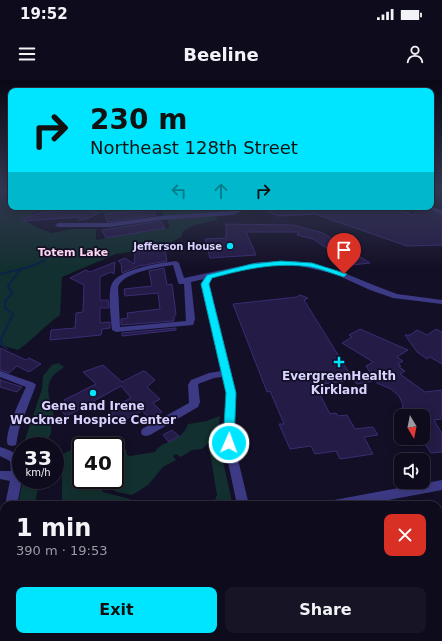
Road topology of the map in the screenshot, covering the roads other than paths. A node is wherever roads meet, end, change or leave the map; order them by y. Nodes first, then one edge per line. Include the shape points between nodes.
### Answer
1 (201, 215) edge
2 (58, 225) dead end
3 (180, 275) junction
4 (196, 277) junction
5 (209, 277) junction
6 (187, 280) junction
7 (442, 302) edge
8 (227, 373) junction
9 (0, 374) edge
10 (146, 432) dead end
11 (13, 437) edge
12 (0, 451) edge
13 (12, 457) edge
14 (2, 476) dead end
15 (12, 477) edge
16 (442, 485) edge
17 (14, 489) edge
18 (12, 501) edge
19 (242, 501) edge
20 (356, 501) edge

1 - 2 street via 110,225
3 - 4 street
3 - 6 street via 182,282
3 - 6 street via 176,263 148,266 116,282 116,330 190,323
4 - 5 street
4 - 6 street
5 - 7 street via 259,264 300,264 337,272 396,296
5 - 8 street via 205,284
8 - 10 street via 194,382 194,404
8 - 19 street via 231,393 229,443
9 - 11 street via 31,385
12 - 13 street
14 - 15 street
16 - 20 street
17 - 18 street

